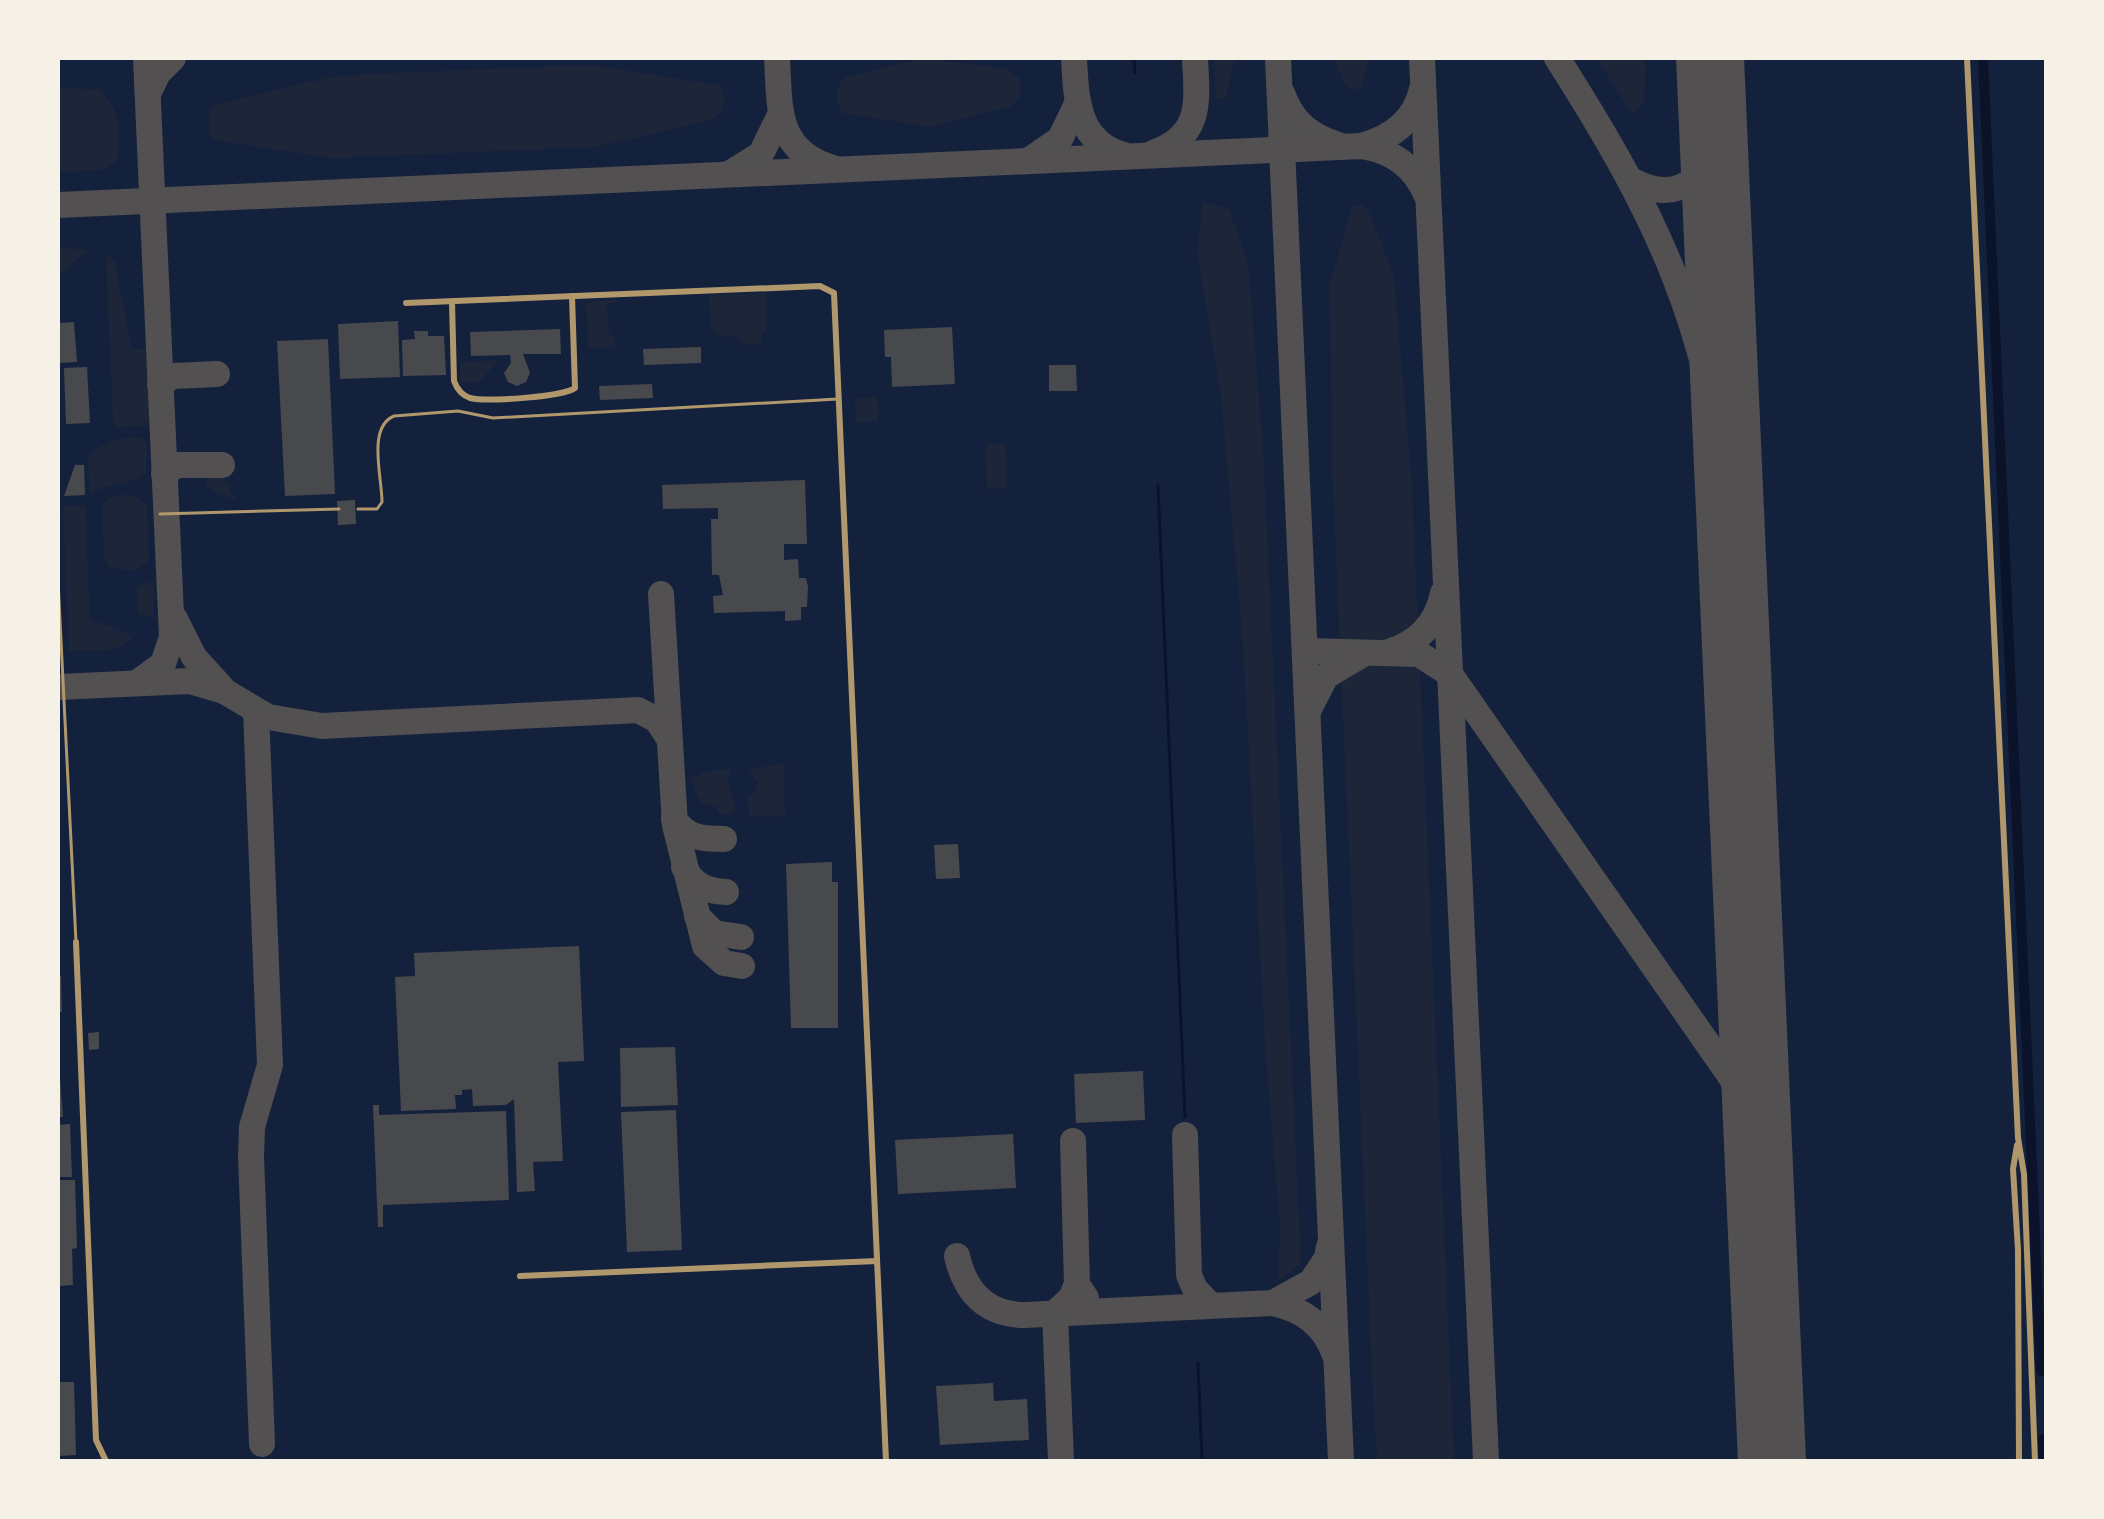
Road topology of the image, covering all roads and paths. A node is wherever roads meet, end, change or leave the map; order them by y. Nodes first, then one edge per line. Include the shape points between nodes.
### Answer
1 (1967, 58) edge
2 (572, 296) junction
3 (452, 302) junction
4 (406, 303) dead end
5 (838, 399) junction
6 (339, 509) dead end
7 (358, 509) dead end
8 (160, 514) dead end
9 (58, 580) edge
10 (76, 942) joint
11 (2018, 1138) junction
12 (877, 1261) junction
13 (520, 1276) dead end
14 (106, 1461) edge
15 (886, 1461) edge
16 (2019, 1461) edge
17 (2035, 1461) edge

1 - 11 street
2 - 3 street
2 - 3 street via 575,388 478,398 461,394 454,381
2 - 5 street via 830,289 835,298
3 - 4 street
5 - 7 lane via 493,418 458,411 394,416 379,432 382,502 377,509
5 - 12 street
6 - 8 lane
9 - 10 lane
10 - 14 street via 96,1440
11 - 16 street via 2013,1169
11 - 17 street via 2024,1174
12 - 13 street
12 - 15 street

